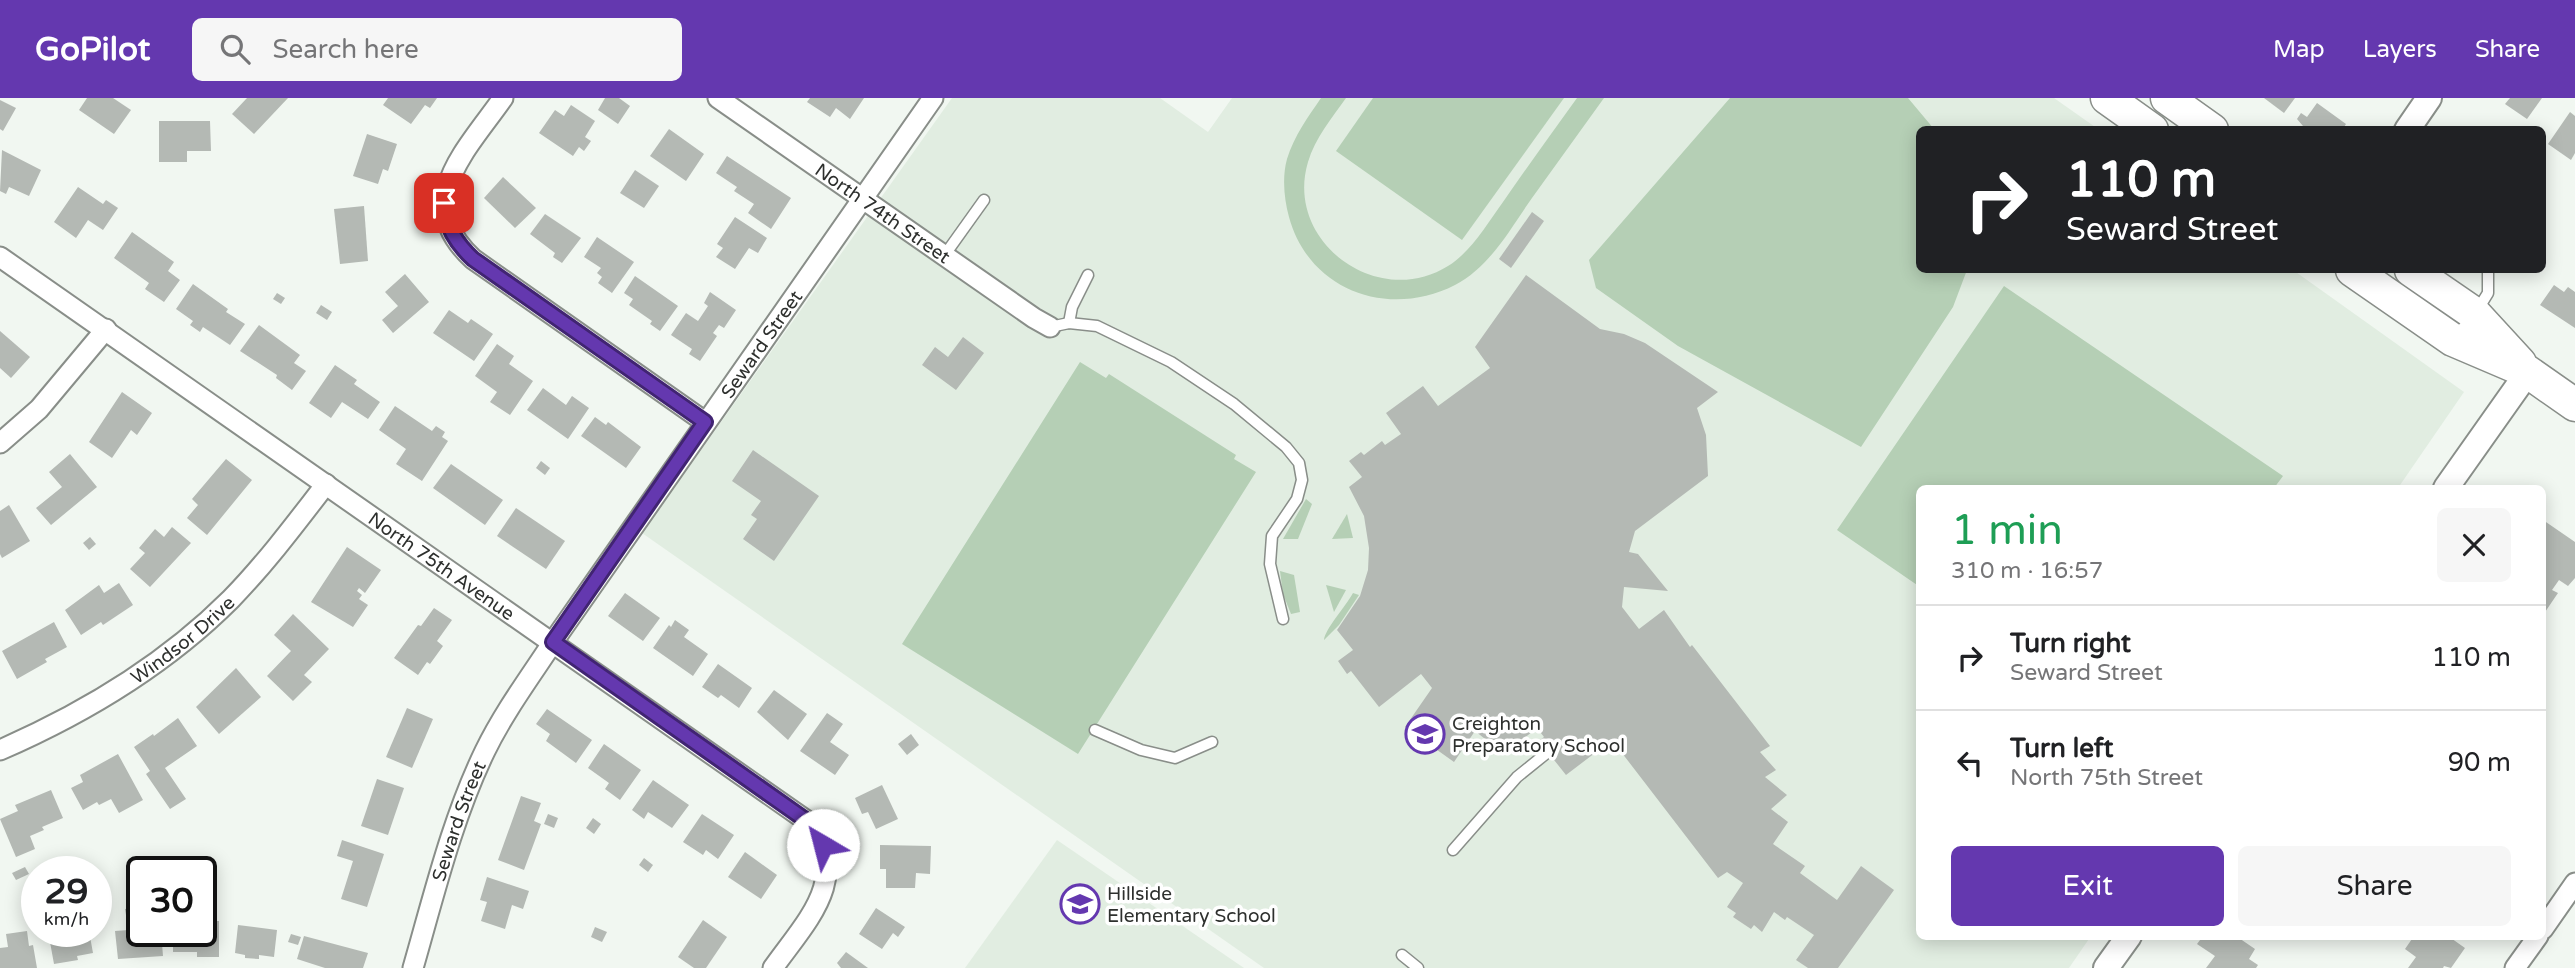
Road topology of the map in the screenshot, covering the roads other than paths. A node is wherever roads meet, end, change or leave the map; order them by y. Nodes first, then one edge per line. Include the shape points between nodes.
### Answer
1 (503, 98) edge
2 (933, 98) edge
3 (2107, 98) edge
4 (2167, 98) edge
5 (2429, 98) edge
6 (725, 100) edge
7 (2146, 126) edge
8 (2206, 126) edge
9 (2410, 126) edge
10 (862, 199) junction
11 (984, 200) dead end
12 (944, 256) junction
13 (0, 257) edge
14 (2356, 273) edge
15 (2415, 273) edge
16 (2488, 273) edge
17 (1088, 275) dead end
18 (2475, 314) junction
19 (1059, 325) junction
20 (106, 329) junction
21 (2453, 340) junction
22 (2528, 372) junction
23 (2575, 405) edge
24 (705, 422) junction
25 (0, 443) edge
26 (326, 484) junction
27 (2448, 485) edge
28 (1283, 619) dead end
29 (553, 642) junction
30 (1095, 730) dead end
31 (1212, 742) dead end
32 (0, 750) edge
33 (1548, 752) dead end
34 (1453, 850) dead end
35 (2575, 883) edge
36 (2546, 925) edge
37 (2123, 940) edge
38 (2535, 940) edge
39 (1402, 955) dead end
40 (413, 968) edge
41 (773, 968) edge
42 (1418, 968) edge
43 (2106, 968) edge
44 (2515, 968) edge

1 - 24 street via 451,173 445,191 445,217 451,234 484,267
2 - 10 street, Seward Street
3 - 7 main road
4 - 8 main road
5 - 9 street
6 - 10 street, North 74th Street
10 - 12 street, North 74th Street
10 - 24 street, Seward Street
11 - 12 lane
12 - 19 street, North 74th Street via 1034,318
13 - 20 street, North 75th Avenue
14 - 21 main road
15 - 18 main road
16 - 18 lane via 2488,293
17 - 19 lane
18 - 21 lane
18 - 22 main road
19 - 28 lane via 1097,326 1171,362 1234,404 1299,463 1302,480 1297,499 1272,536 1270,564
20 - 25 street via 39,409
20 - 26 street, North 75th Avenue
21 - 22 main road
22 - 23 main road
22 - 27 street
24 - 29 street, Seward Street
26 - 29 street, North 75th Avenue
26 - 32 street, Windsor Drive via 230,600 176,647 117,690 55,726
29 - 40 street, Seward Street via 499,724 470,784
29 - 41 street, North 75th Avenue via 807,821 823,845 828,864 826,884
30 - 31 lane via 1170,758
33 - 34 lane via 1517,777
35 - 36 street
37 - 43 street
38 - 44 street
39 - 42 lane

